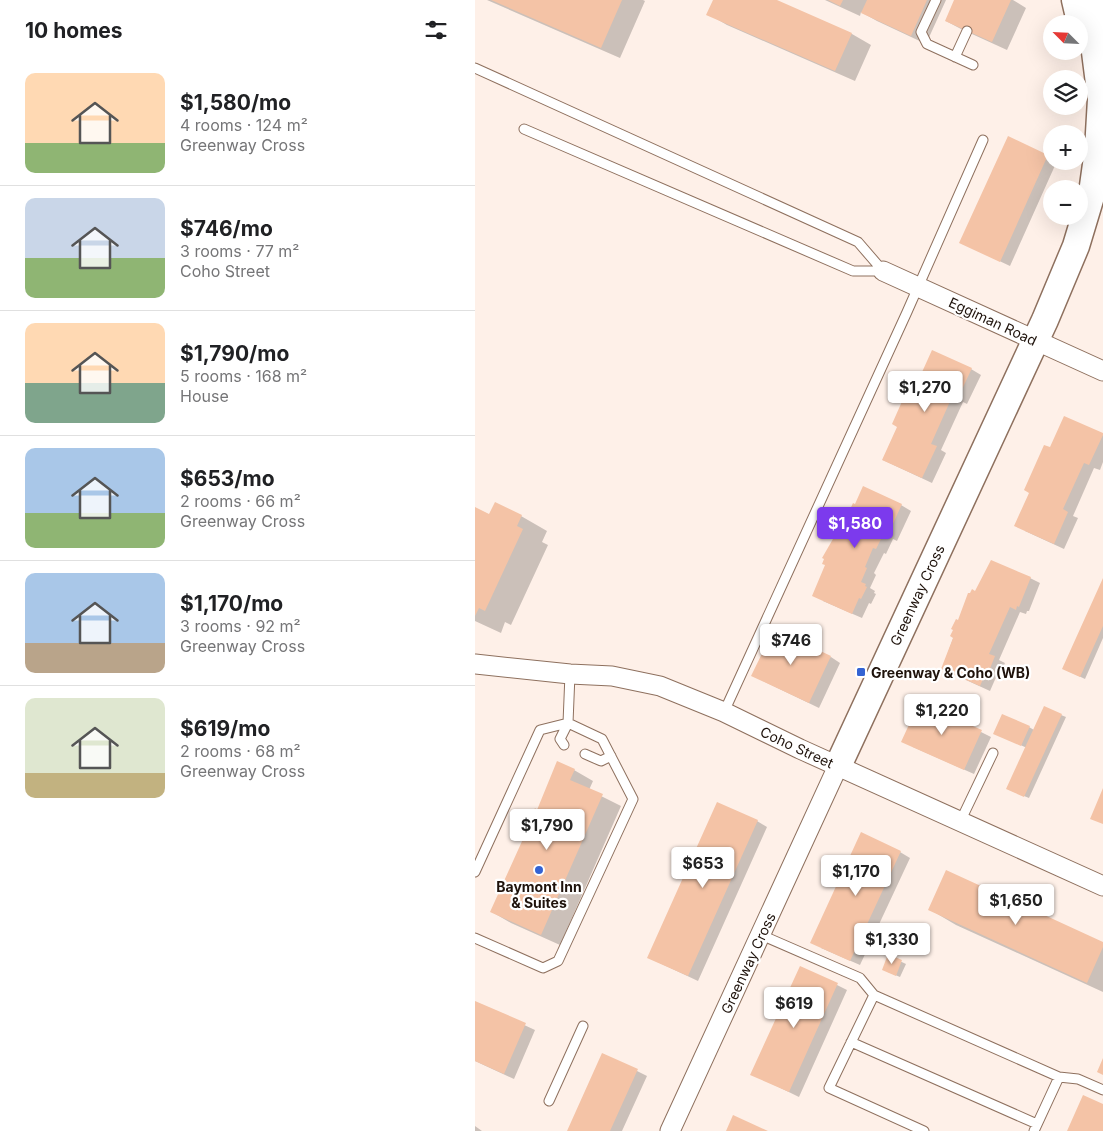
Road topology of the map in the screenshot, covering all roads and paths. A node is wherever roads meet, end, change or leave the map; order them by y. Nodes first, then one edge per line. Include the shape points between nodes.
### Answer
1 (936, 0) edge
2 (1075, 0) edge
3 (1100, 0) edge
4 (967, 31) dead end
5 (1094, 44) junction
6 (955, 57) junction
7 (973, 65) dead end
8 (475, 68) edge
9 (523, 129) dead end
10 (983, 140) dead end
11 (883, 271) junction
12 (918, 287) junction
13 (1035, 341) junction
14 (1103, 371) edge
15 (475, 664) edge
16 (570, 674) junction
17 (724, 712) junction
18 (568, 723) junction
19 (564, 744) dead end
20 (993, 753) dead end
21 (585, 754) dead end
22 (611, 756) junction
23 (838, 766) junction
24 (960, 822) junction
25 (475, 872) edge
26 (1103, 886) edge
27 (761, 935) junction
28 (475, 938) edge
29 (874, 995) junction
30 (583, 1026) dead end
31 (851, 1042) junction
32 (1059, 1077) junction
33 (1103, 1090) edge
34 (549, 1101) dead end
35 (1036, 1127) edge
36 (671, 1131) edge
37 (924, 1131) edge

1 - 6 lane via 921,32 927,44
2 - 5 street, Greenway Cross via 1083,30
3 - 5 street, Greenway Cross via 1097,13 1100,29
4 - 6 lane
5 - 13 street, Greenway Cross via 1101,99 1092,193 1076,246
6 - 7 lane
8 - 11 lane via 858,242
9 - 11 lane via 853,271
10 - 12 lane
11 - 12 street, Eggiman Road
12 - 13 street, Eggiman Road
12 - 17 lane
13 - 14 street, Eggiman Road
13 - 23 street, Greenway Cross
15 - 16 street, Coho Street
16 - 17 street, Coho Street via 612,676 660,686
16 - 18 lane
17 - 23 street, Coho Street
18 - 19 lane via 560,739
18 - 22 lane via 602,739
18 - 25 lane via 540,730
20 - 24 lane
21 - 22 lane via 601,761
22 - 28 lane via 633,799 558,961 543,968
23 - 24 street, Coho Street
23 - 27 street, Greenway Cross
24 - 26 street, Coho Street
27 - 29 lane via 860,978
27 - 36 street, Greenway Cross
29 - 31 lane
29 - 32 lane
30 - 34 lane
31 - 35 lane
31 - 37 lane via 829,1088
32 - 33 lane via 1078,1079
32 - 35 lane

